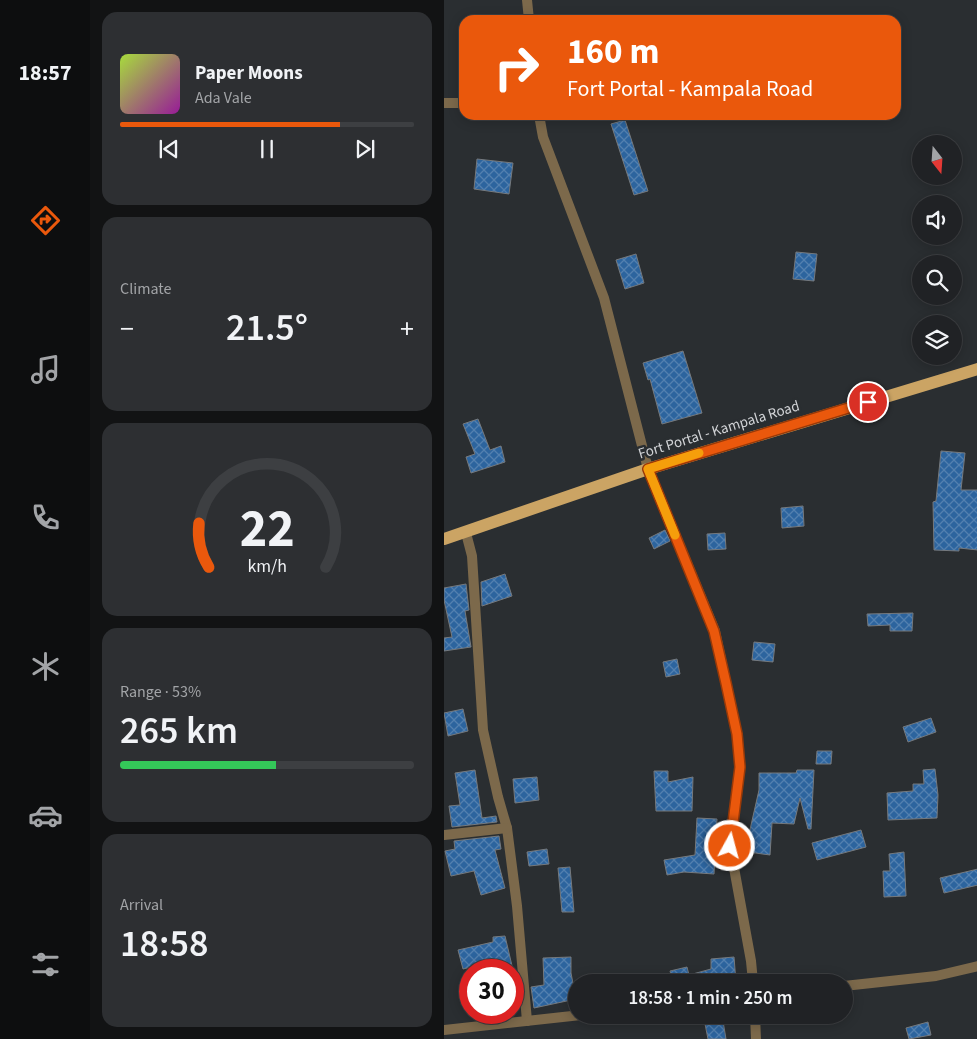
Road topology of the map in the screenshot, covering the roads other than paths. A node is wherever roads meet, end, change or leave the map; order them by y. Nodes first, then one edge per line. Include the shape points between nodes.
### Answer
1 (527, 0) edge
2 (528, 15) edge
3 (444, 103) edge
4 (459, 103) edge
5 (540, 120) edge
6 (977, 369) edge
7 (648, 469) junction
8 (466, 533) junction
9 (444, 539) edge
10 (507, 828) junction
11 (444, 836) edge
12 (977, 966) edge
13 (752, 974) edge
14 (853, 985) edge
15 (568, 1016) edge
16 (527, 1021) junction
17 (755, 1024) edge
18 (444, 1030) edge
19 (756, 1039) edge

1 - 2 street
3 - 4 street
5 - 7 street via 543,137 604,298
6 - 7 main road, Fort Portal - Kampala Road
7 - 8 main road, Fort Portal - Kampala Road
7 - 13 street via 714,631 737,734 740,767 730,846
8 - 9 main road, Fort Portal - Kampala Road
8 - 10 street via 472,556 482,730
10 - 11 street
10 - 16 street
12 - 14 street via 936,976
15 - 16 street
16 - 18 street
17 - 19 street

